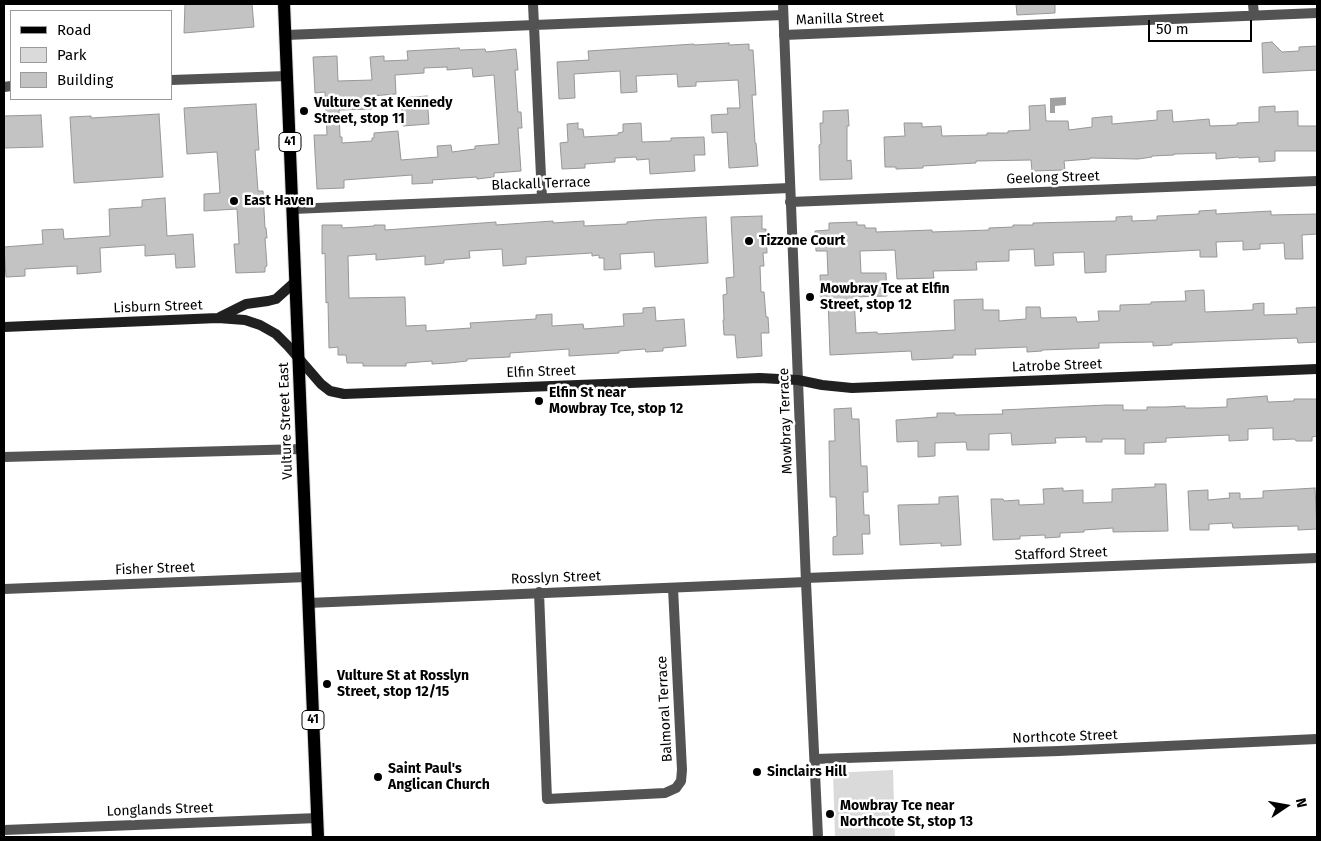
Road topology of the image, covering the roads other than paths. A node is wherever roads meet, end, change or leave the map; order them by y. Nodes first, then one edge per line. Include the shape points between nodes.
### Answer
1 (284, 4) edge
2 (533, 4) edge
3 (782, 4) edge
4 (1253, 4) edge
5 (1317, 13) edge
6 (783, 15) junction
7 (1254, 15) junction
8 (534, 25) junction
9 (286, 35) junction
10 (784, 35) junction
11 (287, 76) junction
12 (172, 80) edge
13 (1317, 181) edge
14 (790, 188) junction
15 (542, 198) junction
16 (790, 202) junction
17 (293, 209) junction
18 (296, 281) junction
19 (218, 318) junction
20 (4, 327) edge
21 (299, 359) junction
22 (1317, 369) edge
23 (798, 380) junction
24 (302, 449) junction
25 (4, 458) edge
26 (1317, 558) edge
27 (308, 578) junction
28 (806, 580) junction
29 (673, 588) junction
30 (4, 589) edge
31 (539, 592) junction
32 (308, 603) junction
33 (1317, 739) edge
34 (814, 759) junction
35 (318, 818) junction
36 (4, 830) edge
37 (318, 837) edge
38 (818, 837) edge

1 - 9 main road, Vulture Street East / 41
2 - 8 street
3 - 6 street, Mowbray Terrace
4 - 7 street
5 - 7 street, Manilla Street
6 - 8 street
6 - 10 street, Mowbray Terrace
7 - 10 street, Manilla Street
8 - 9 street
8 - 15 street
9 - 11 main road, Vulture Street East / 41
10 - 14 street, Mowbray Terrace
11 - 12 street
11 - 17 main road, Vulture Street East / 41
13 - 16 street, Geelong Street
14 - 15 street, Blackall Terrace
14 - 16 street, Mowbray Terrace
15 - 17 street, Blackall Terrace
16 - 23 street, Mowbray Terrace
17 - 18 main road, Vulture Street East / 41
18 - 19 main road via 276,299 246,304
18 - 21 main road, Vulture Street East / 41
19 - 20 main road, Lisburn Street
19 - 21 main road, Lisburn Street via 260,325 280,338
21 - 23 main road, Elfin Street via 330,391 344,394 721,379
21 - 24 main road, Vulture Street East / 41
22 - 23 main road, Latrobe Street via 852,388
23 - 28 street, Mowbray Terrace
24 - 25 street
24 - 27 main road, Vulture Street East / 41
26 - 28 street, Stafford Street
27 - 30 street, Fisher Street
27 - 32 main road, Vulture Street East / 41
28 - 29 street, Rosslyn Street
28 - 34 street, Mowbray Terrace
29 - 31 street, Rosslyn Street
29 - 31 street, Balmoral Terrace via 681,781 676,788 665,793 547,799
31 - 32 street, Rosslyn Street
32 - 35 main road, Vulture Street East / 41
33 - 34 street, Northcote Street
34 - 38 street, Mowbray Terrace
35 - 36 street, Longlands Street
35 - 37 main road, Vulture Street East / 41

